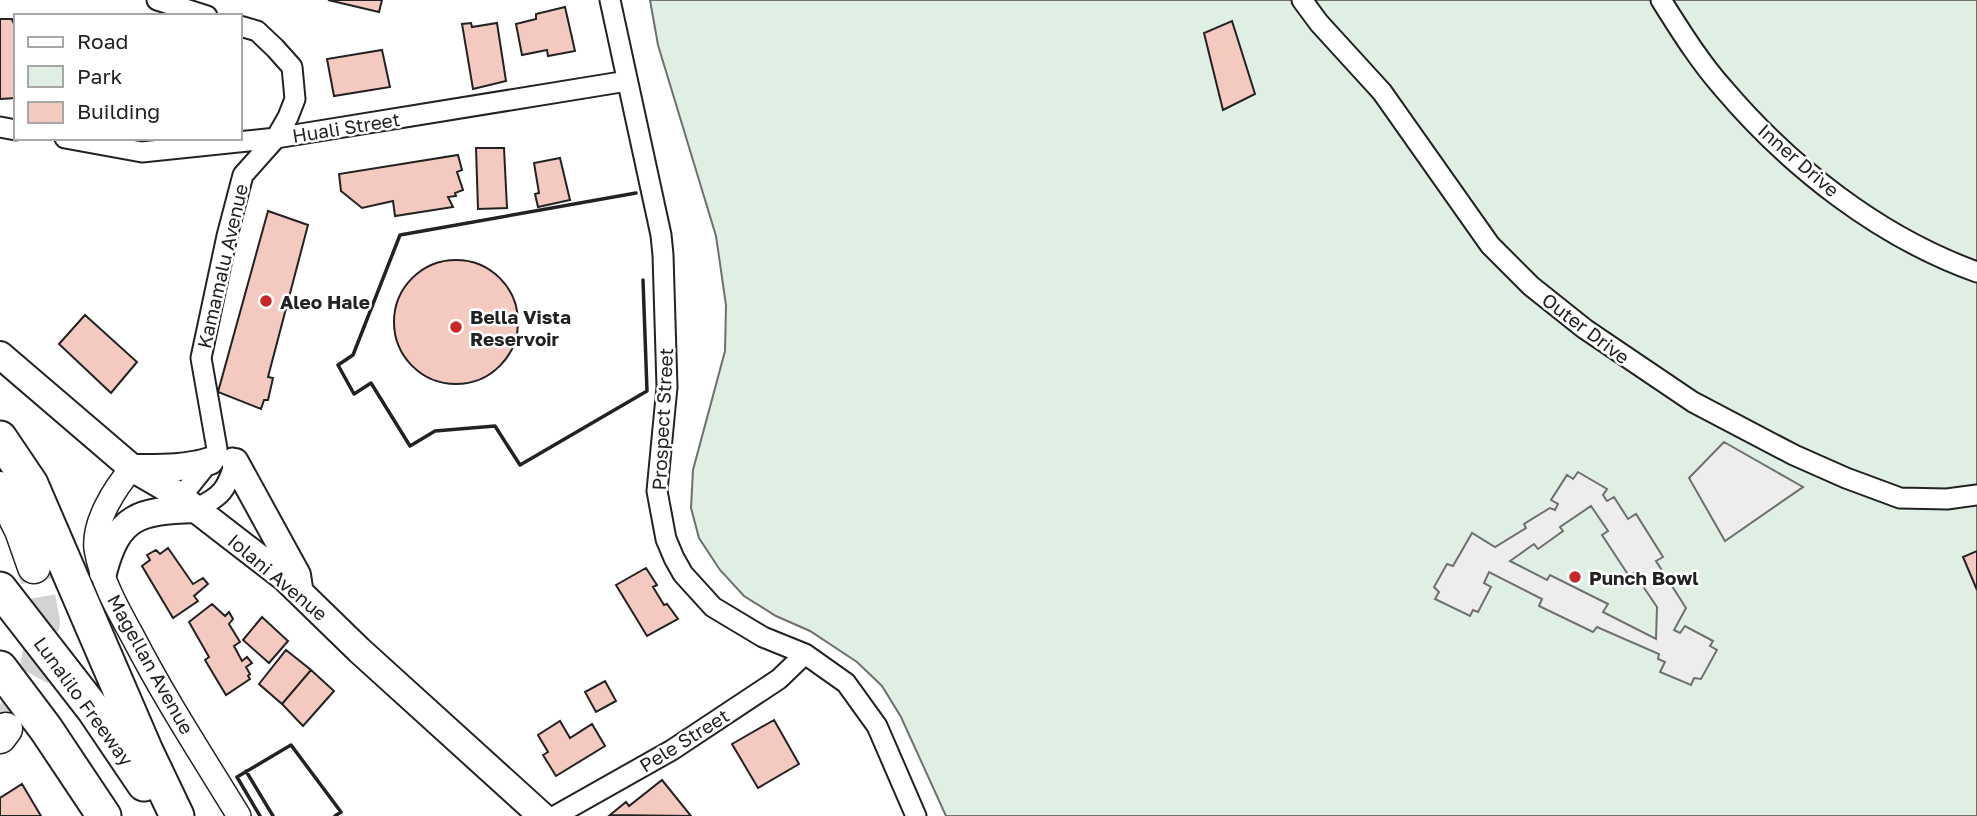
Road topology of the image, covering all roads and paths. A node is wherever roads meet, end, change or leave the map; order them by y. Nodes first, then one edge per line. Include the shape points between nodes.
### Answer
1 (156, 0) edge
2 (610, 0) edge
3 (1302, 0) edge
4 (1661, 0) edge
5 (201, 14) edge
6 (242, 27) edge
7 (627, 81) junction
8 (276, 138) junction
9 (76, 140) edge
10 (1977, 272) edge
11 (0, 355) edge
12 (0, 438) edge
13 (223, 462) junction
14 (132, 468) junction
15 (0, 488) edge
16 (1977, 495) edge
17 (188, 503) junction
18 (34, 567) tunnel mouth
19 (103, 573) junction
20 (0, 589) edge
21 (300, 593) junction
22 (805, 654) junction
23 (2, 670) edge
24 (104, 816) edge
25 (164, 816) edge
26 (177, 816) edge
27 (239, 816) edge
28 (542, 816) edge
29 (555, 816) edge
30 (916, 816) edge

1 - 5 street
2 - 7 street, Prospect Street
3 - 16 street, Outer Drive via 1390,103 1490,246 1585,329 1693,402 1846,478 1900,498
4 - 10 street, Inner Drive via 1723,88 1792,158 1884,228
6 - 8 street, Kamamalu Avenue via 257,31 292,67 295,99
7 - 8 street, Huali Street
7 - 22 street, Prospect Street via 663,256 667,387 657,491 666,538 683,573 713,607 763,637
8 - 9 street, Huali Street via 142,152
8 - 13 street, Kamamalu Avenue via 243,175 201,358
11 - 14 main road, Iolani Avenue
12 - 26 highway via 31,484
13 - 14 main road via 172,469
13 - 17 street
13 - 17 street via 229,484 215,500
13 - 21 main road via 297,575
14 - 17 main road, Iolani Avenue
14 - 19 street, Magellan Avenue via 109,498 98,533 96,547
15 - 18 highway
17 - 19 main road via 131,520 116,537
17 - 21 main road, Iolani Avenue
19 - 27 street, Magellan Avenue via 147,664
20 - 25 highway, Lunalilo Freeway via 94,710
21 - 28 main road, Iolani Avenue
22 - 29 street, Pele Street via 779,679 672,750
22 - 30 street, Prospect Street via 846,684 877,726
23 - 24 highway

